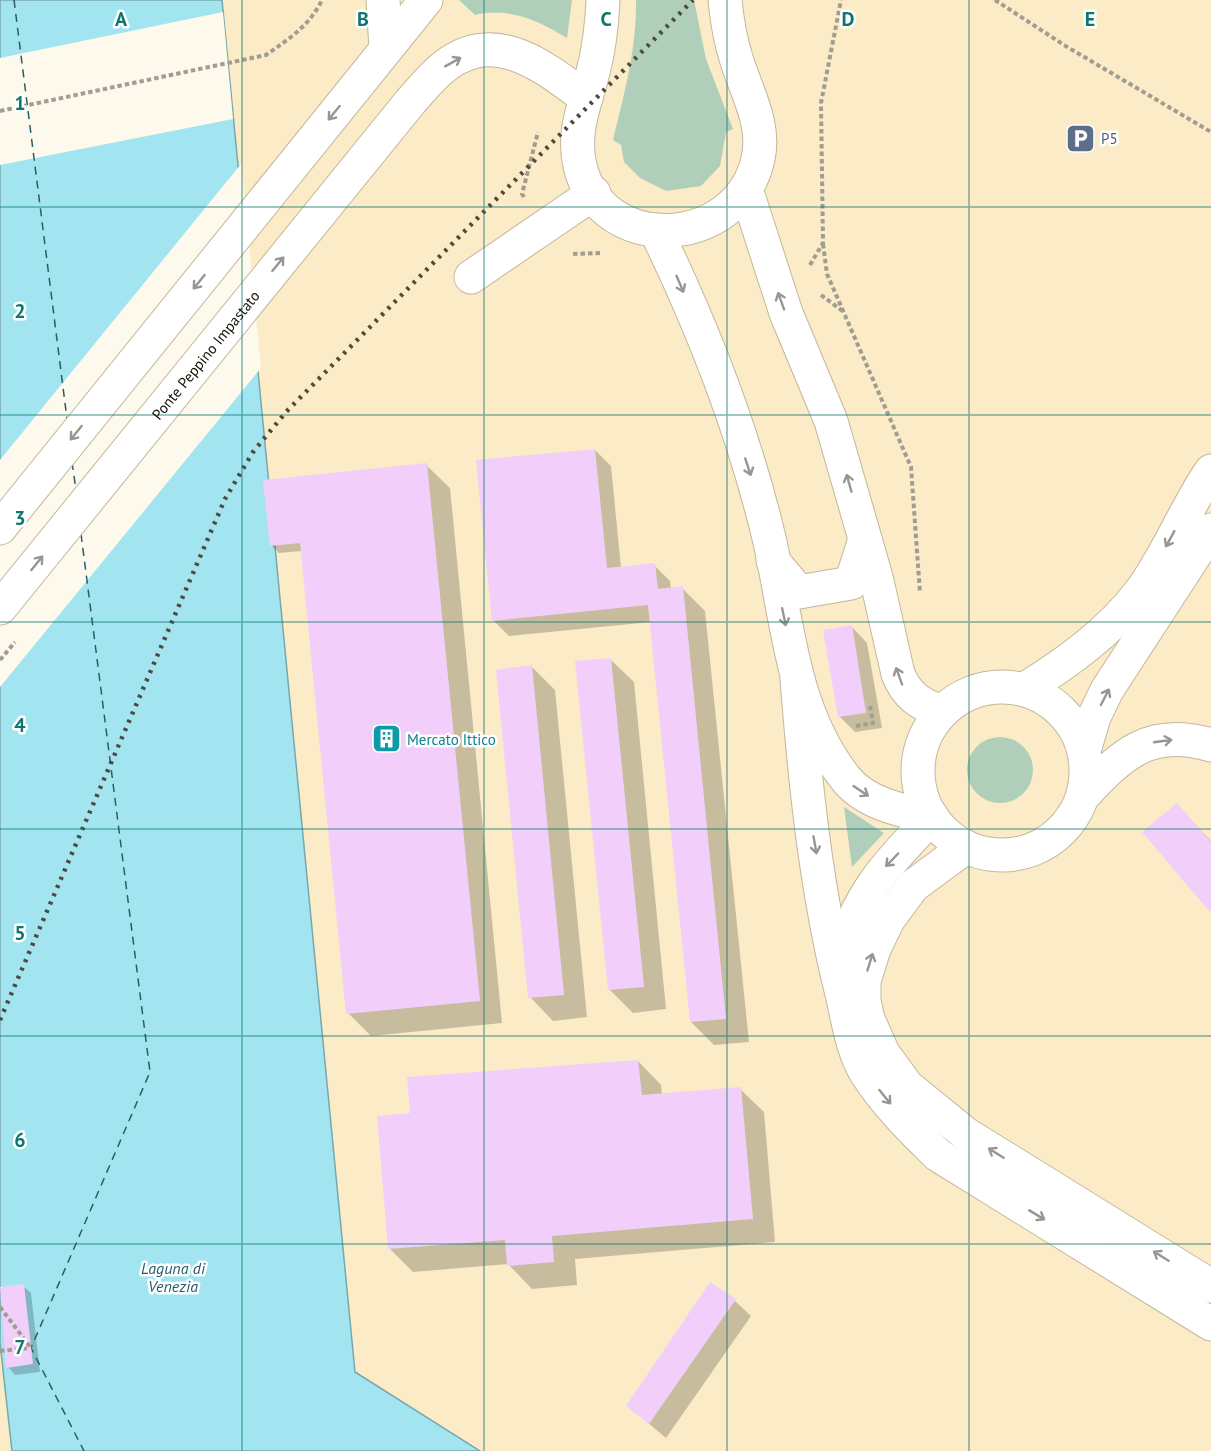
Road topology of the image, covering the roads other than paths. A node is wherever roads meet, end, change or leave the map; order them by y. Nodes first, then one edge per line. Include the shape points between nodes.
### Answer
1 (382, 0) edge
2 (426, 0) edge
3 (603, 0) edge
4 (725, 0) edge
5 (379, 58) junction
6 (586, 98) junction
7 (746, 189) junction
8 (594, 193) junction
9 (656, 231) junction
10 (471, 277) dead end
11 (1206, 491) edge
12 (0, 528) edge
13 (866, 539) junction
14 (1205, 550) edge
15 (772, 560) junction
16 (0, 608) edge
17 (796, 680) junction
18 (1025, 689) junction
19 (941, 712) junction
20 (1211, 745) edge
21 (1084, 751) junction
22 (1083, 796) junction
23 (932, 817) junction
24 (966, 847) junction
25 (836, 970) junction
26 (1211, 1287) edge
27 (1211, 1324) edge

1 - 5 street
2 - 5 street
3 - 6 street via 599,48
4 - 7 street via 736,57 759,128 758,159
5 -> 12 street
6 - 8 street via 577,132 578,150 581,168
16 -> 6 street, Ponte Peppino Impastato via 440,69 469,53 489,49 510,51 535,60
7 - 9 street via 713,220 687,230
13 -> 7 street via 831,421 782,304
8 - 9 street via 611,213 624,221
8 - 10 street
9 -> 15 street via 728,405 754,485
11 -> 18 street via 1142,589 1117,619 1079,652
13 - 15 street via 851,583 799,592
19 -> 13 street via 923,705 904,689 893,659
21 -> 14 street via 1107,690
15 -> 17 street
17 -> 23 street via 827,750 848,782 896,809
17 -> 25 street via 805,787
18 - 19 street via 1006,686 971,692
18 - 21 street via 1063,712 1080,737
19 - 23 street via 922,744 918,763 918,782
22 -> 20 street via 1113,763 1131,750 1170,739
21 - 22 street via 1087,766
22 - 24 street via 1069,822 1036,848 993,855
23 - 24 street via 941,829
23 -> 25 street via 867,891 846,933
26 -> 24 street via 966,1134 907,1086 883,1053 864,1001 864,981 874,949 888,920 913,886
25 -> 27 street via 855,1047 866,1073 938,1155

